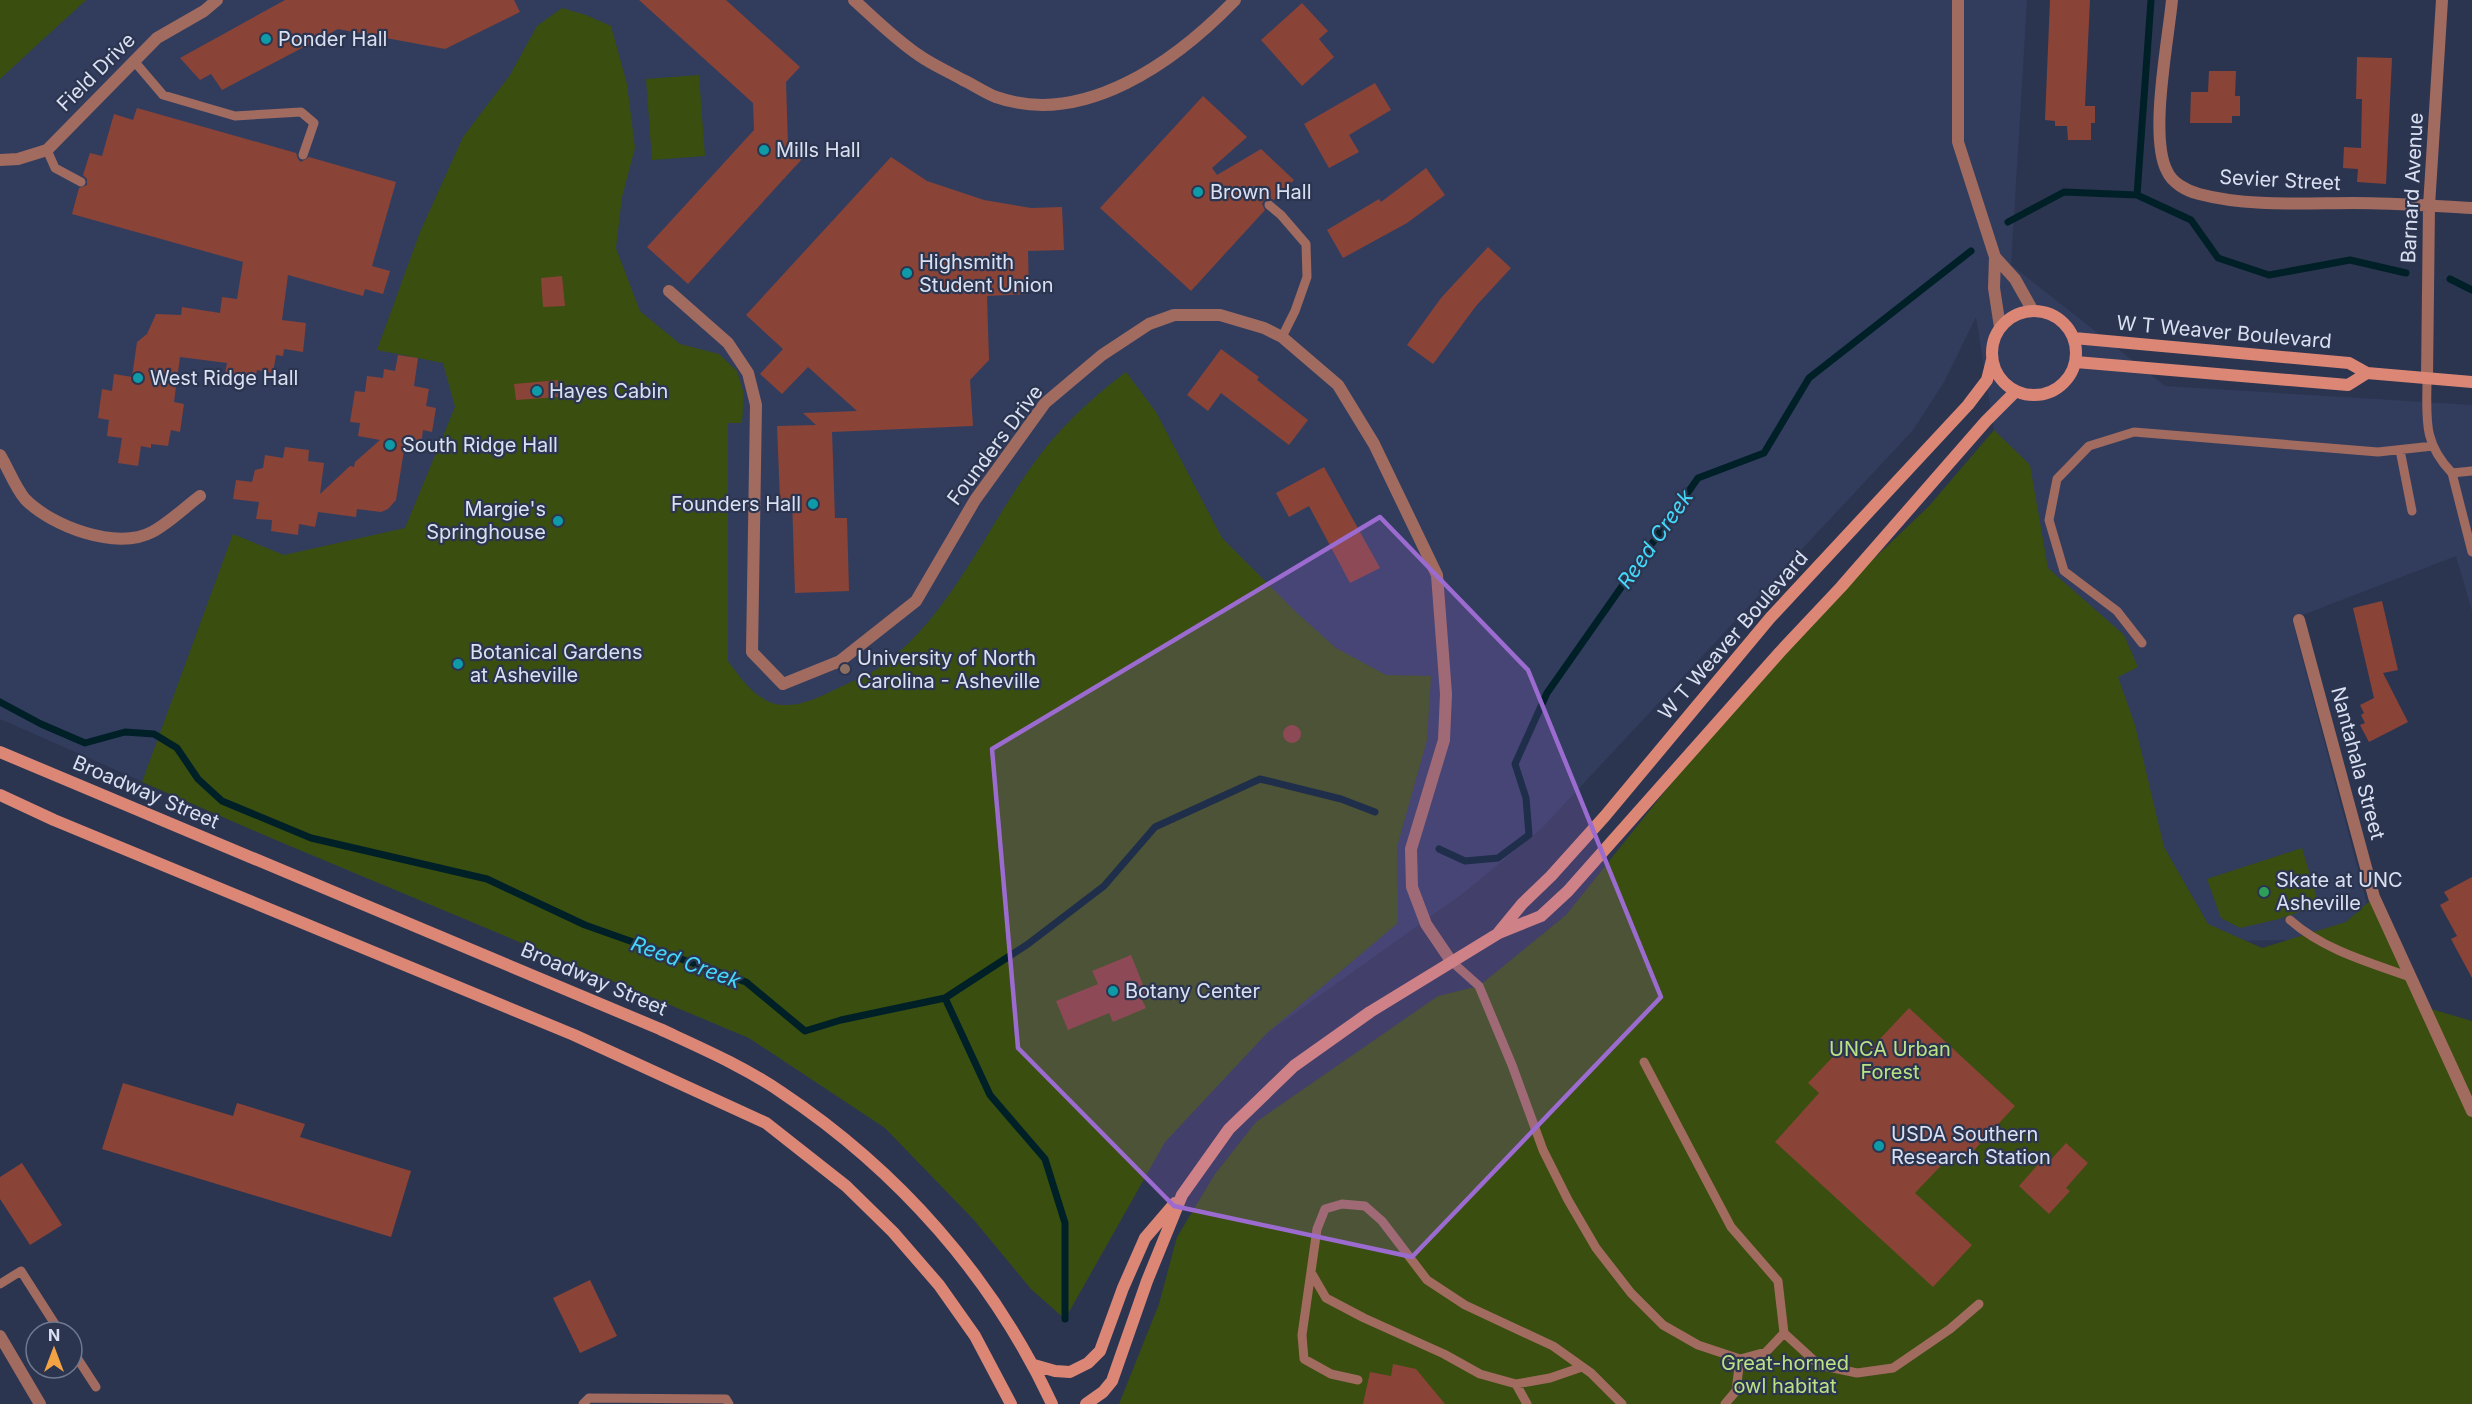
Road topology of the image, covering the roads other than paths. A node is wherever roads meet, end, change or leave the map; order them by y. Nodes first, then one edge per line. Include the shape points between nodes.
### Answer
1 (217, 0) edge
2 (854, 0) edge
3 (1235, 0) edge
4 (1958, 0) edge
5 (2172, 0) edge
6 (2442, 0) edge
7 (134, 61) junction
8 (47, 150) junction
9 (303, 155) dead end
10 (0, 160) edge
11 (81, 182) dead end
12 (1269, 206) dead end
13 (2429, 206) junction
14 (2472, 208) edge
15 (1995, 257) junction
16 (669, 291) dead end
17 (2033, 311) junction
18 (2000, 327) junction
19 (1281, 337) junction
20 (2074, 338) junction
21 (1992, 360) junction
22 (2076, 362) junction
23 (2367, 373) junction
24 (2427, 378) junction
25 (2472, 382) edge
26 (2016, 391) junction
27 (2433, 446) junction
28 (2400, 450) junction
29 (0, 455) edge
30 (2472, 471) edge
31 (2451, 473) junction
32 (200, 496) dead end
33 (2412, 511) dead end
34 (2472, 552) edge
35 (2299, 620) dead end
36 (2142, 643) dead end
37 (0, 752) edge
38 (0, 795) edge
39 (2290, 920) dead end
40 (1499, 933) junction
41 (1451, 961) junction
42 (2410, 977) junction
43 (1644, 1062) dead end
44 (2472, 1111) edge
45 (1182, 1195) junction
46 (1312, 1274) junction
47 (0, 1284) edge
48 (1979, 1304) dead end
49 (52, 1320) edge
50 (1784, 1333) junction
51 (0, 1336) edge
52 (1740, 1359) junction
53 (1034, 1365) junction
54 (1582, 1366) junction
55 (84, 1369) edge
56 (1358, 1380) dead end
57 (1516, 1384) junction
58 (96, 1388) dead end
59 (40, 1404) edge
60 (583, 1404) edge
61 (729, 1404) edge
62 (1011, 1404) edge
63 (1052, 1404) edge
64 (1086, 1404) edge
65 (1527, 1404) edge
66 (1622, 1404) edge
67 (1725, 1404) edge

1 - 7 street, Field Drive via 157,38
2 - 3 street via 925,59 995,97 1033,105 1070,104 1147,73
4 - 15 street via 1958,142
5 - 13 street, Sevier Street via 2158,132 2160,155 2167,173 2178,184 2198,194 2266,203
6 - 13 street, Barnard Avenue
7 - 8 street, Field Drive
7 - 9 lane via 163,95 235,116 301,112 314,123
8 - 10 street, Field Drive
8 - 11 lane via 55,168
12 - 19 lane via 1306,244 1307,277
13 - 14 street, Sevier Street
13 - 24 street, Barnard Avenue
15 - 17 street via 2015,279
15 - 18 street via 1994,288
16 - 19 street, Founders Drive via 728,343 748,373 756,405 752,652 783,684 840,661 916,601 975,500 1045,403 1102,355 1149,324 1174,315 1220,315
17 - 18 main road via 2020,313
17 - 20 main road via 2053,315
18 - 21 main road
19 - 41 street, Founders Drive via 1338,385 1374,444 1437,575 1446,694 1444,740 1411,849 1412,886 1426,924
20 - 22 main road
20 - 23 main road, W T Weaver Boulevard via 2349,363
21 - 26 main road via 1998,375
21 - 40 main road, W T Weaver Boulevard via 1987,380 1968,405 1770,618 1605,816
22 - 23 main road, W T Weaver Boulevard via 2348,385
22 - 26 main road via 2067,380 2053,391 2034,395
23 - 24 main road, W T Weaver Boulevard
24 - 25 main road, W T Weaver Boulevard
24 - 27 lane via 2427,431
26 - 40 main road, W T Weaver Boulevard via 1568,891 1541,916
27 - 28 lane
27 - 31 lane via 2438,459
28 - 33 lane
28 - 36 lane via 2378,452 2134,432 2089,446 2057,479 2049,520 2064,571 2117,611
29 - 32 street via 24,498 51,519 84,534 126,538 151,533
30 - 31 lane
31 - 34 lane
35 - 42 street, Nantahala Street via 2374,897
37 - 53 main road, Broadway Street via 649,1024 770,1085 844,1138 926,1215 997,1305
38 - 62 main road via 574,1035 766,1123 846,1186 939,1285 975,1336
39 - 42 lane via 2303,932 2343,953
40 - 41 main road, W T Weaver Boulevard
41 - 45 main road, W T Weaver Boulevard via 1294,1066 1229,1130
41 - 52 lane via 1479,986 1543,1150 1596,1248 1631,1293 1663,1325 1698,1345
42 - 44 street, Nantahala Street
43 - 50 lane via 1731,1227 1778,1281
45 - 53 main road, W T Weaver Boulevard via 1145,1238 1100,1351 1089,1363 1070,1372
45 - 64 main road, W T Weaver Boulevard via 1112,1381
46 - 54 lane via 1317,1228 1325,1209 1342,1204 1365,1206 1382,1221 1427,1280 1465,1305 1552,1346
46 - 56 lane via 1302,1335 1304,1359 1331,1374
46 - 57 lane via 1326,1298 1335,1303 1480,1374
47 - 49 lane via 21,1271
48 - 50 lane via 1893,1368 1857,1373 1820,1365
50 - 52 lane via 1766,1353
51 - 59 street
52 - 67 lane via 1736,1391
53 - 63 main road, Broadway Street
54 - 57 lane via 1550,1378
54 - 66 lane
55 - 58 lane
57 - 65 lane
60 - 61 lane via 589,1398 726,1399

